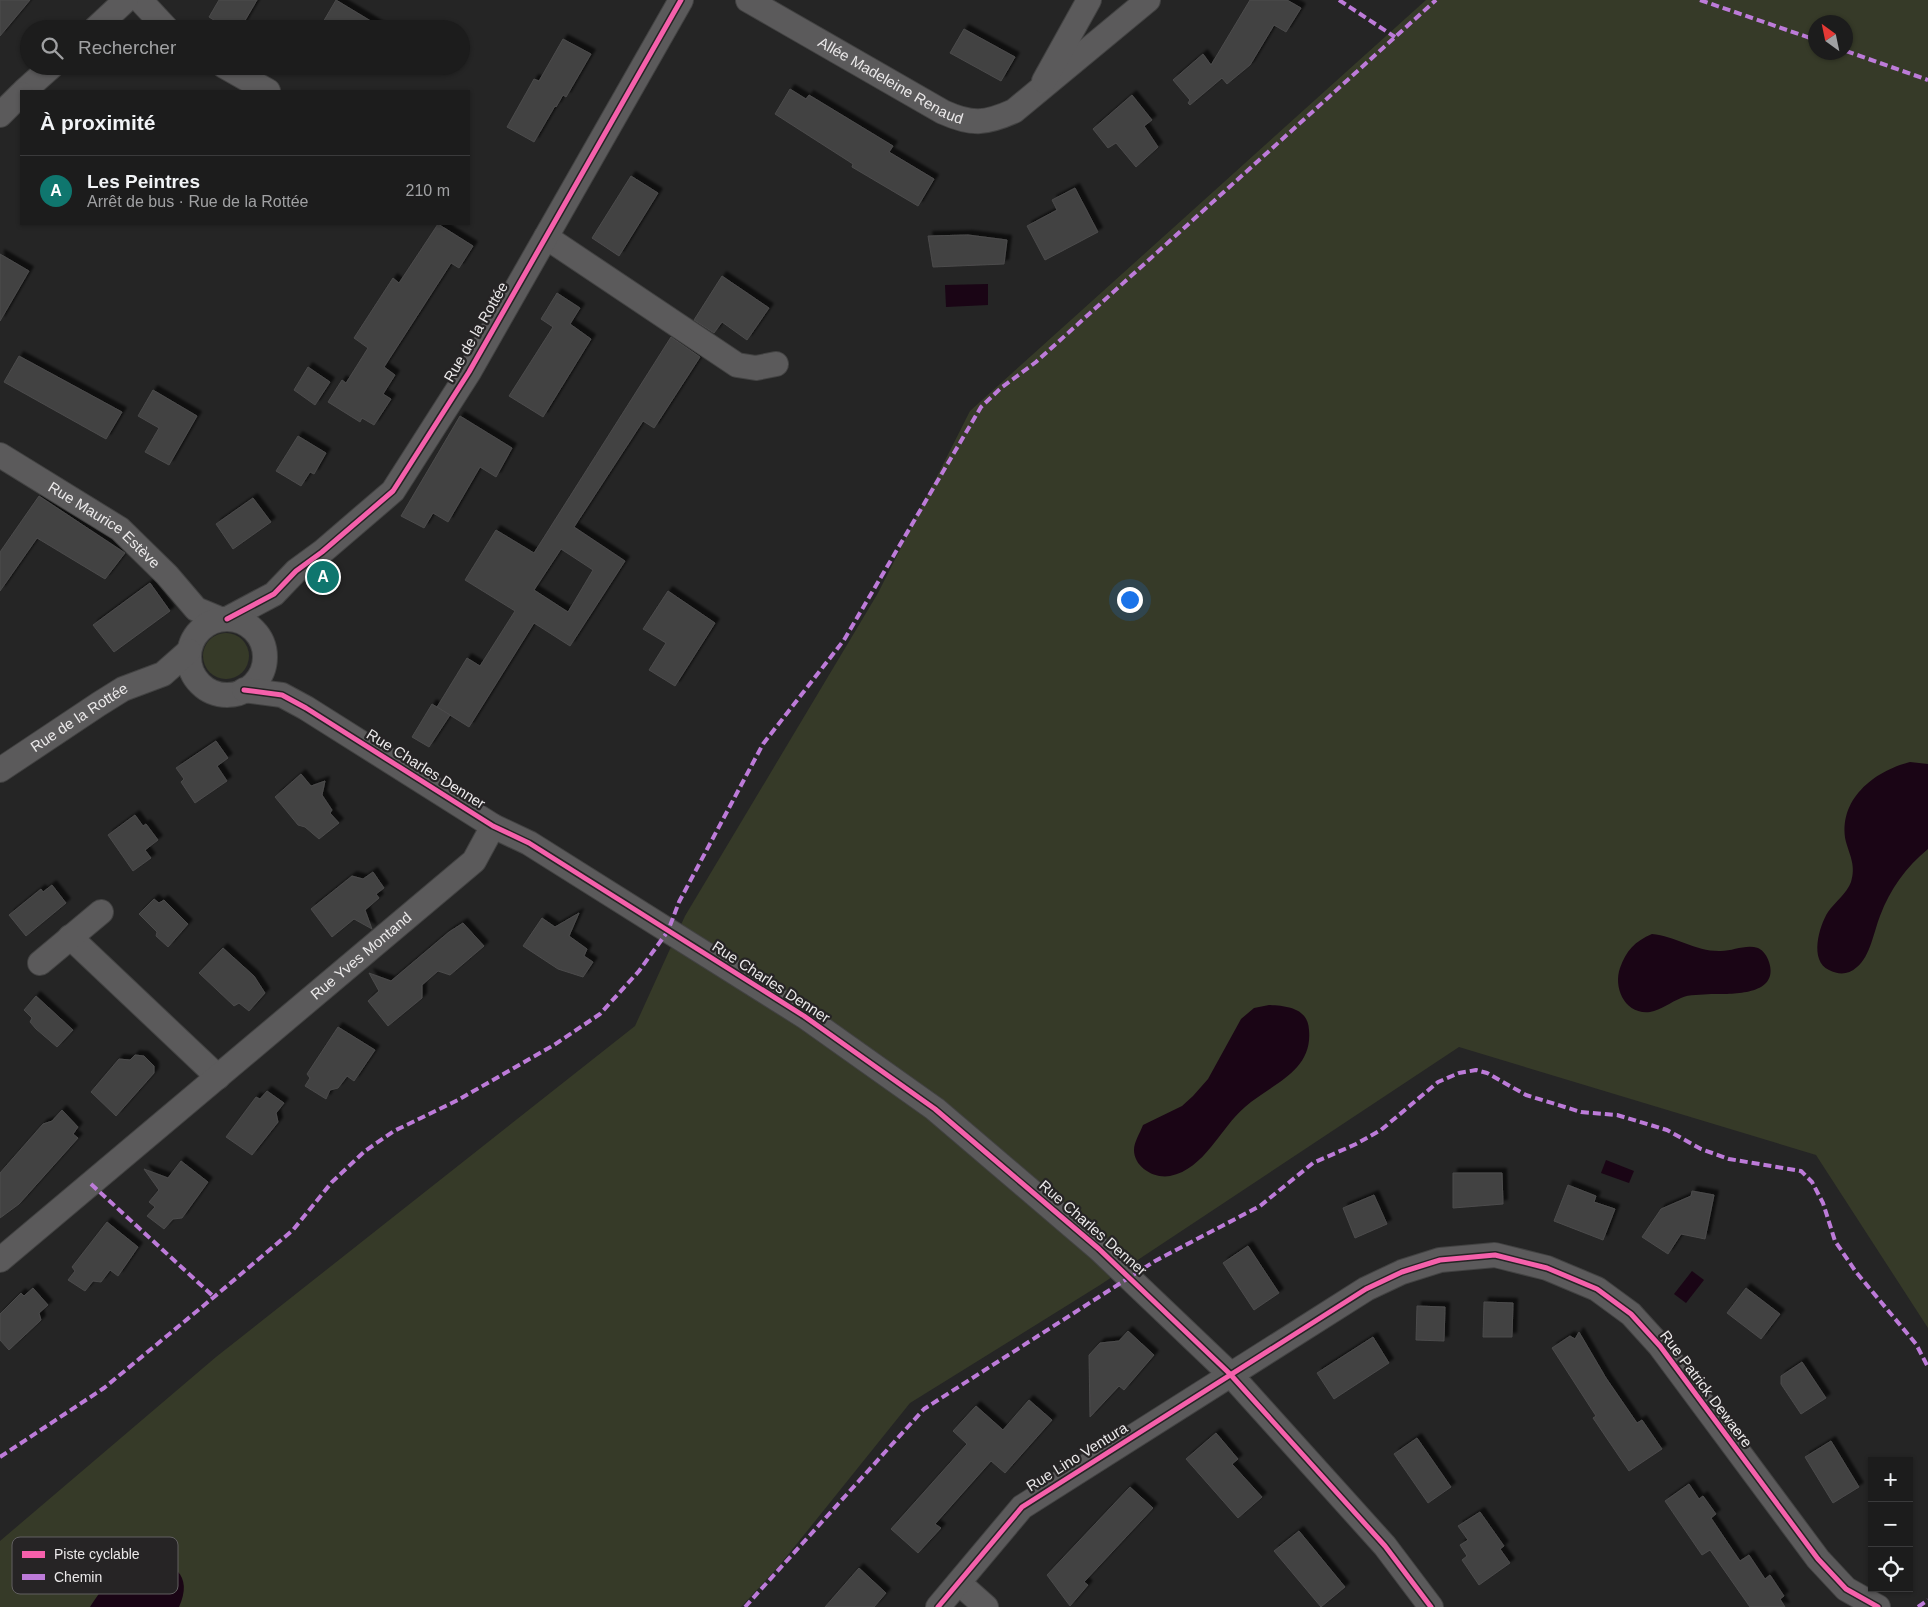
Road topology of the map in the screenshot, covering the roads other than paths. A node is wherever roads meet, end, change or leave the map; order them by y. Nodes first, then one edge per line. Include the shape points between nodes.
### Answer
1 (126, 0) edge
2 (140, 0) edge
3 (681, 0) edge
4 (748, 0) edge
5 (1089, 0) edge
6 (1148, 0) edge
7 (105, 20) edge
8 (159, 20) edge
9 (42, 75) edge
10 (240, 75) edge
11 (25, 90) edge
12 (266, 90) edge
13 (20, 95) edge
14 (1035, 95) junction
15 (0, 114) edge
16 (546, 237) junction
17 (776, 364) dead end
18 (0, 455) edge
19 (274, 594) junction
20 (196, 609) junction
21 (224, 619) junction
22 (192, 644) junction
23 (263, 651) junction
24 (163, 674) junction
25 (198, 681) junction
26 (244, 690) junction
27 (282, 695) junction
28 (0, 770) edge
29 (493, 826) junction
30 (101, 912) dead end
31 (70, 937) junction
32 (40, 963) dead end
33 (218, 1077) junction
34 (0, 1260) edge
35 (1230, 1374) junction
36 (959, 1583) junction
37 (938, 1607) edge
38 (986, 1607) edge
39 (1431, 1607) edge
40 (1878, 1607) edge

1 - 7 street
2 - 8 street
3 - 16 street, Rue de la Rottée
4 - 14 street, Allée Madeleine Renaud via 961,120 977,123 995,119 1014,111
5 - 14 street, Allée Madeleine Renaud
6 - 14 street, Allée Madeleine Renaud
9 - 11 street
10 - 12 street
13 - 15 street
16 - 17 street via 737,365 756,368
16 - 19 street, Rue de la Rottée via 468,372 393,490 296,571
18 - 20 street, Rue Maurice Estève via 120,530 167,575
19 - 21 street, Rue de la Rottée
19 - 23 street, Rue de la Rottée
20 - 21 street, Rue Maurice Estève
20 - 22 street
21 - 22 street via 210,623
21 - 23 street via 248,625
22 - 24 street, Rue de la Rottée
22 - 25 street via 189,662
23 - 26 street via 258,678
23 - 27 street
24 - 25 street
24 - 28 street, Rue de la Rottée via 99,704
25 - 26 street via 219,694
26 - 27 street, Rue Charles Denner
27 - 29 street, Rue Charles Denner
29 - 33 street, Rue Yves Montand via 474,861
29 - 35 street, Rue Charles Denner via 529,843 804,1016 935,1110 1130,1276
30 - 31 street
31 - 32 street
31 - 33 street
33 - 34 street, Rue Yves Montand
35 - 36 street, Rue Lino Ventura via 1022,1507
35 - 39 street, Rue Charles Denner via 1385,1546
35 - 40 street, Rue Patrick Dewaere via 1366,1289 1402,1272 1440,1260 1495,1255 1547,1268 1597,1289 1631,1314 1660,1346 1818,1559 1846,1589
36 - 37 street, Rue Lino Ventura
36 - 38 street

